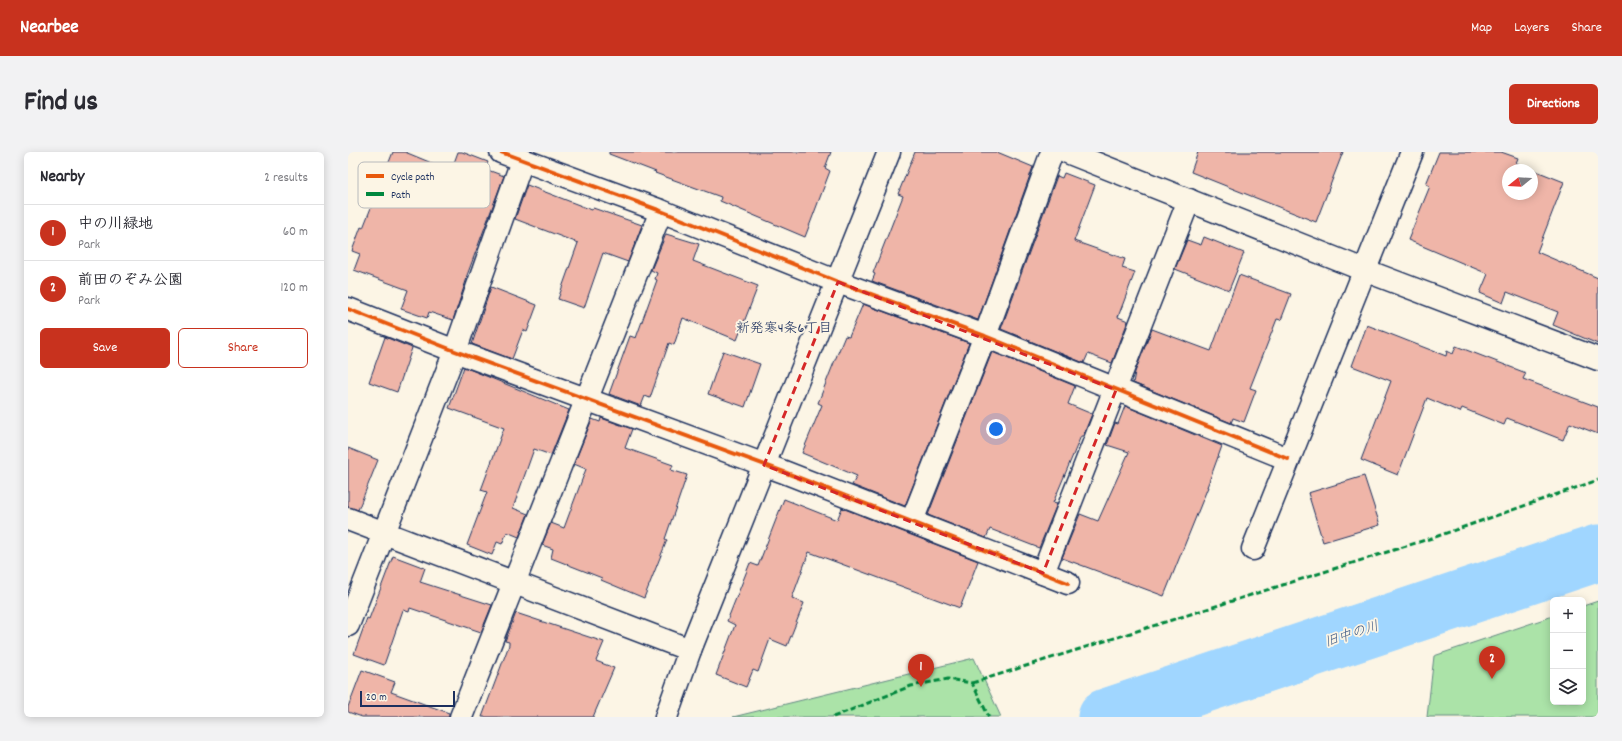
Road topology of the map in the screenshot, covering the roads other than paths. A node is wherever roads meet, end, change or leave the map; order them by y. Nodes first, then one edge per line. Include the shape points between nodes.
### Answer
1 (501, 152) edge
2 (889, 152) edge
3 (1052, 152) edge
4 (1067, 152) edge
5 (1412, 152) edge
6 (522, 160) junction
7 (1188, 200) junction
8 (661, 211) junction
9 (1364, 270) junction
10 (838, 282) junction
11 (348, 310) edge
12 (985, 336) junction
13 (455, 351) junction
14 (1598, 359) edge
15 (1116, 390) junction
16 (585, 398) junction
17 (1288, 459) junction
18 (764, 465) junction
19 (348, 519) edge
20 (912, 521) junction
21 (384, 532) junction
22 (1253, 549) dead end
23 (1043, 573) junction
24 (515, 582) junction
25 (1068, 583) dead end
26 (348, 625) edge
27 (690, 650) junction
28 (461, 717) edge
29 (666, 717) edge

1 - 6 street
2 - 10 street
3 - 12 street
4 - 7 street
5 - 9 street
6 - 8 street
6 - 13 street
7 - 9 street
7 - 15 street
8 - 10 street
8 - 16 street
9 - 14 street
9 - 17 street
10 - 12 street
10 - 18 street
11 - 13 street
12 - 15 street
12 - 20 street
13 - 16 street
13 - 21 street
15 - 17 street
15 - 23 street
16 - 18 street
16 - 24 street
17 - 22 street
18 - 20 street
18 - 27 street
19 - 21 street
20 - 23 street
21 - 24 street
21 - 26 street
23 - 25 street
24 - 27 street
24 - 28 street
27 - 29 street

